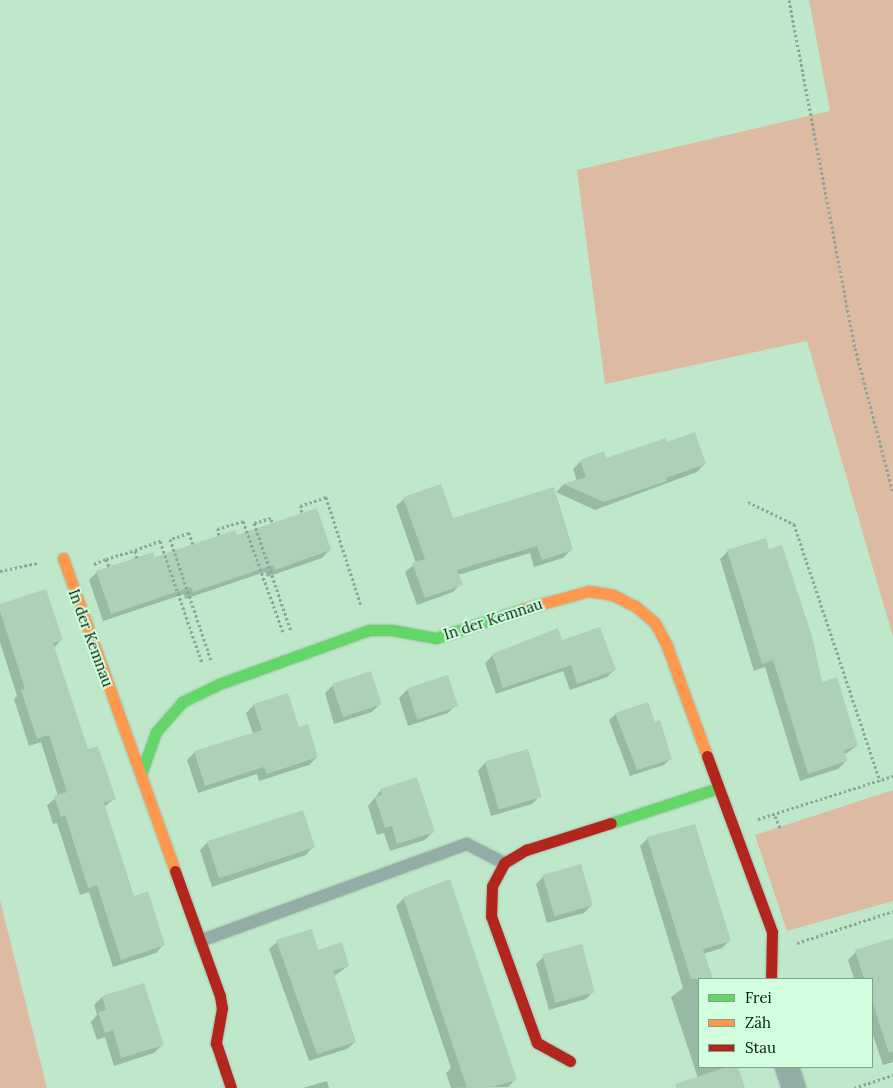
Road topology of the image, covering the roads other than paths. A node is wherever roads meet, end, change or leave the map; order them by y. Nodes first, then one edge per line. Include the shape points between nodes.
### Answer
1 (63, 558) road end
2 (141, 774) junction
3 (718, 788) junction
4 (504, 863) junction
5 (200, 942) junction
6 (771, 978) edge
7 (570, 1061) dead end
8 (787, 1068) edge
9 (231, 1088) edge
10 (794, 1088) edge

1 - 2 street, In der Kemnau
2 - 3 street, In der Kemnau via 156,732 182,702 214,686 369,630 392,630 436,638 569,594 589,591 613,595 635,606 655,624 667,646
2 - 5 street, In der Kemnau
3 - 4 street via 526,850
3 - 6 street, In der Kemnau via 772,932
4 - 5 lane via 468,844
4 - 7 street via 492,886 491,916 537,1043
5 - 9 street, In der Kemnau via 220,996 222,1008 216,1043
8 - 10 street

